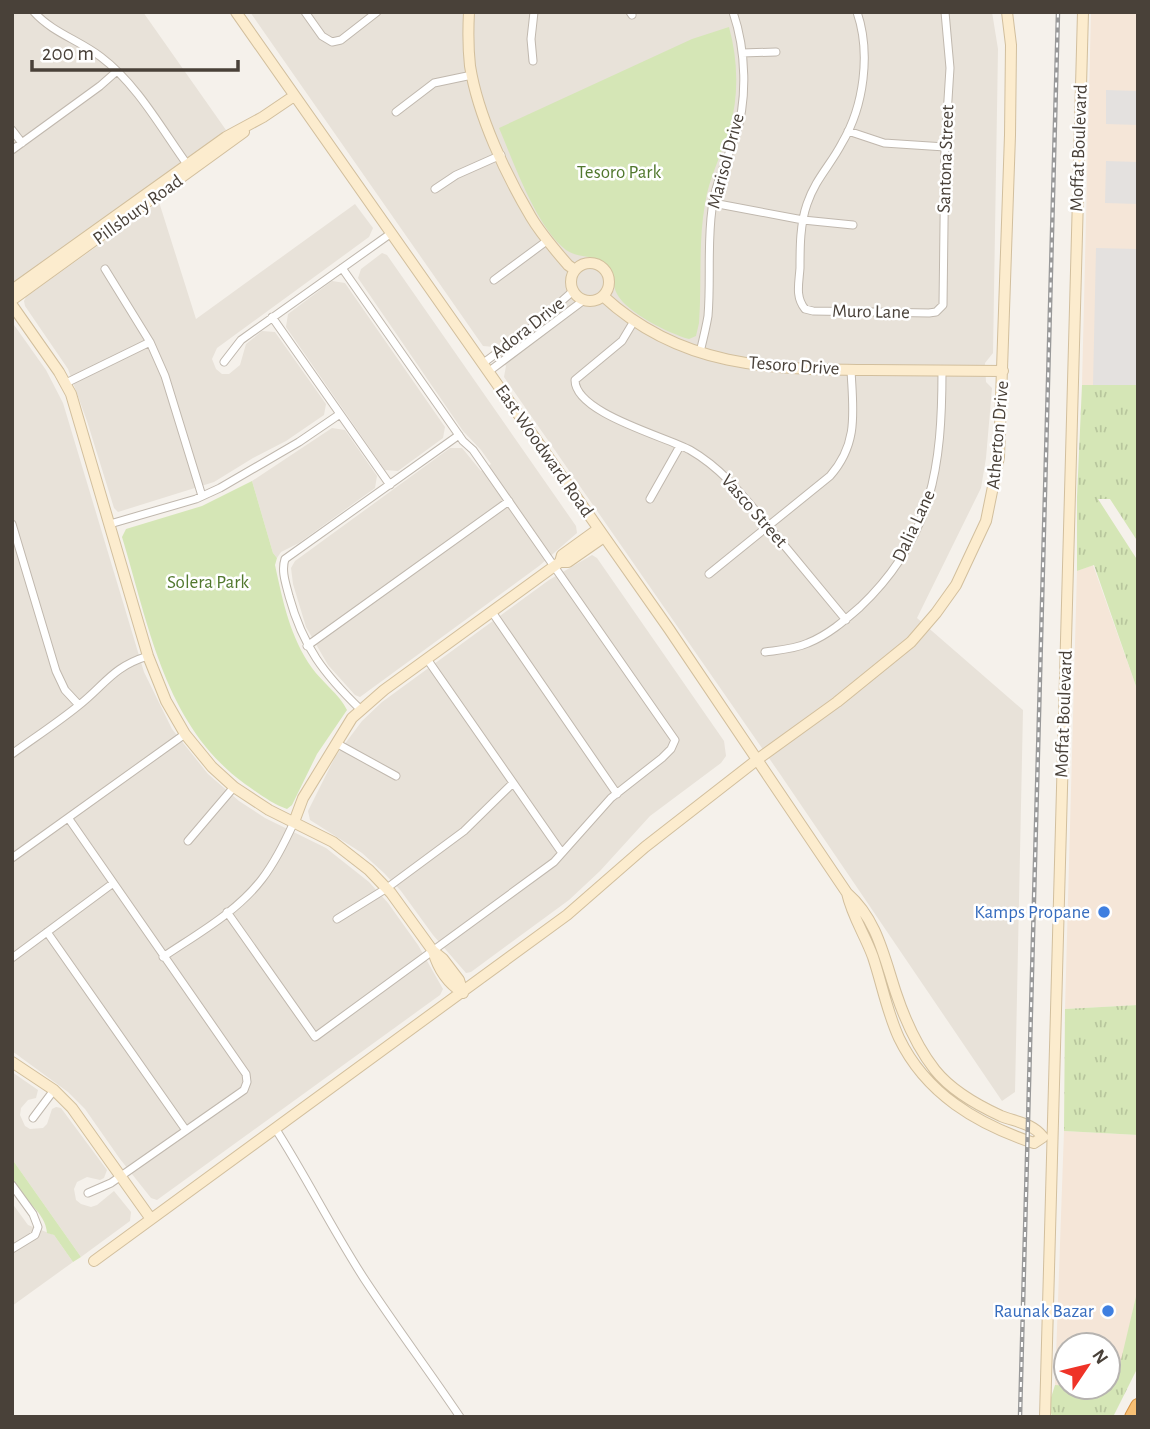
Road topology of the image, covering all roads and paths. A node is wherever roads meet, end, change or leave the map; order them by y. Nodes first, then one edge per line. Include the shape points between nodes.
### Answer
1 (34, 12) edge
2 (236, 12) edge
3 (305, 12) edge
4 (377, 12) edge
5 (469, 12) edge
6 (534, 12) edge
7 (733, 12) edge
8 (857, 12) edge
9 (945, 12) edge
10 (1007, 12) edge
11 (1083, 12) edge
12 (776, 52) dead end
13 (742, 53) junction
14 (533, 61) dead end
15 (117, 71) junction
16 (472, 75) junction
17 (295, 96) junction
18 (396, 113) dead end
19 (12, 130) edge
20 (848, 131) junction
21 (22, 143) junction
22 (945, 147) junction
23 (12, 150) edge
24 (501, 155) junction
25 (189, 168) junction
26 (435, 189) dead end
27 (713, 203) junction
28 (803, 220) junction
29 (853, 225) dead end
30 (390, 234) junction
31 (548, 240) junction
32 (342, 268) junction
33 (105, 269) dead end
34 (575, 270) junction
35 (494, 280) dead end
36 (12, 290) edge
37 (573, 291) junction
38 (603, 296) junction
39 (584, 300) junction
40 (12, 303) edge
41 (943, 305) joint
42 (272, 317) junction
43 (634, 321) junction
44 (150, 342) junction
45 (700, 352) junction
46 (224, 362) dead end
47 (485, 368) junction
48 (851, 370) junction
49 (942, 371) junction
50 (1003, 371) junction
51 (66, 383) junction
52 (340, 414) junction
53 (459, 435) junction
54 (680, 446) junction
55 (390, 485) junction
56 (202, 496) junction
57 (650, 499) dead end
58 (509, 501) junction
59 (12, 524) edge
60 (110, 524) junction
61 (769, 527) junction
62 (601, 533) junction
63 (23, 560) junction
64 (12, 564) edge
65 (558, 564) junction
66 (709, 574) dead end
67 (492, 612) junction
68 (846, 620) junction
69 (307, 646) junction
70 (765, 652) dead end
71 (148, 656) junction
72 (427, 659) junction
73 (79, 705) junction
74 (361, 710) junction
75 (185, 734) junction
76 (336, 743) junction
77 (12, 754) edge
78 (758, 760) junction
79 (396, 776) dead end
80 (513, 783) junction
81 (234, 787) junction
82 (617, 793) junction
83 (68, 818) junction
84 (295, 822) junction
85 (188, 841) dead end
86 (562, 853) junction
87 (12, 858) edge
88 (112, 884) junction
89 (387, 888) junction
90 (227, 912) junction
91 (337, 919) dead end
92 (47, 932) junction
93 (433, 951) junction
94 (163, 957) junction
95 (12, 958) edge
96 (463, 993) junction
97 (12, 1062) edge
98 (54, 1090) junction
99 (33, 1118) dead end
100 (275, 1128) junction
101 (185, 1129) junction
102 (1048, 1137) junction
103 (121, 1176) junction
104 (12, 1185) edge
105 (88, 1193) dead end
106 (151, 1219) junction
107 (12, 1249) edge
108 (94, 1261) dead end
109 (1138, 1406) edge
110 (460, 1417) edge
111 (1045, 1417) edge
112 (1132, 1417) edge

1 - 15 street via 53,30 85,46
2 - 17 street, East Woodward Road
3 - 4 street via 332,42
5 - 16 street
6 - 14 street
7 - 13 street, Marisol Drive
8 - 20 street via 864,69
9 - 22 street, Santona Street via 950,68
10 - 50 street, Atherton Drive via 1010,135
11 - 102 street, Moffat Boulevard
12 - 13 street
13 - 27 street, Marisol Drive via 743,93 736,135
15 - 21 street
15 - 25 street
16 - 18 street via 434,83
16 - 24 street
17 - 25 street, Pillsbury Road via 226,136
17 - 30 street, East Woodward Road
19 - 21 street
20 - 22 street via 884,144
20 - 28 street via 817,178
21 - 23 street
22 - 41 street, Santona Street
24 - 26 street
24 - 31 street via 531,218
25 - 36 street, Pillsbury Road
25 - 40 street, Pillsbury Road
27 - 28 street
27 - 45 street, Marisol Drive via 708,316
28 - 29 street
28 - 41 street, Muro Lane via 798,297 805,309 920,313 936,312
30 - 32 street
30 - 47 street, East Woodward Road
31 - 34 street
31 - 35 street
32 - 42 street
32 - 53 street
33 - 44 street
34 - 37 street
34 - 38 street via 585,263 603,268 609,285
37 - 39 street
37 - 47 street, Adora Drive
38 - 39 street
38 - 43 street, Tesoro Drive
39 - 47 street, Adora Drive
40 - 51 street
42 - 46 street via 241,340
42 - 52 street
43 - 45 street, Tesoro Drive
43 - 54 street, Vasco Street via 622,341 582,372 574,384 589,403
44 - 51 street
44 - 56 street
45 - 48 street, Tesoro Drive via 768,368
47 - 62 street, East Woodward Road
48 - 49 street, Tesoro Drive
48 - 61 street via 853,422 846,453 830,476
49 - 50 street, Tesoro Drive
49 - 68 street, Dalia Lane via 940,450 925,510 891,573
50 - 78 street, Atherton Drive via 995,486 986,522 956,585 911,642
51 - 60 street
52 - 55 street
52 - 56 street
53 - 55 street
53 - 58 street
54 - 57 street
54 - 61 street, Vasco Street via 720,471
55 - 69 street via 285,559 286,586
56 - 60 street
58 - 65 street
58 - 69 street
59 - 63 street
60 - 71 street
61 - 66 street
61 - 68 street, Vasco Street
62 - 65 street via 562,555
62 - 78 street, East Woodward Road
63 - 64 street
63 - 73 street via 56,671
65 - 67 street
65 - 82 street via 675,740 662,758
67 - 72 street
67 - 82 street
68 - 70 street, Dalia Lane via 806,644
69 - 74 street via 331,680
71 - 73 street via 113,673
71 - 75 street
72 - 74 street
72 - 80 street
73 - 77 street
74 - 76 street
75 - 81 street
75 - 83 street
76 - 79 street
76 - 84 street via 303,798
78 - 96 street, Atherton Drive via 645,847 568,915
78 - 102 street, East Woodward Road via 874,927 911,1032 936,1071 975,1104 1035,1127
80 - 86 street
80 - 89 street via 464,831
81 - 84 street
81 - 85 street
82 - 86 street
83 - 87 street
83 - 88 street
84 - 89 street via 332,842
84 - 90 street via 261,881
86 - 93 street
88 - 92 street
88 - 94 street
89 - 91 street
89 - 93 street
90 - 93 street via 315,1037
90 - 94 street
92 - 95 street
92 - 101 street
93 - 96 street via 451,986
94 - 101 street via 246,1074 244,1090
96 - 100 street, Atherton Drive
97 - 98 street
98 - 99 street
98 - 103 street
100 - 106 street, Atherton Drive
100 - 110 street via 365,1280
101 - 103 street
102 - 111 street, Moffat Boulevard
103 - 105 street
103 - 106 street
104 - 107 street via 38,1227 32,1238
106 - 108 street, Atherton Drive
109 - 112 highway

